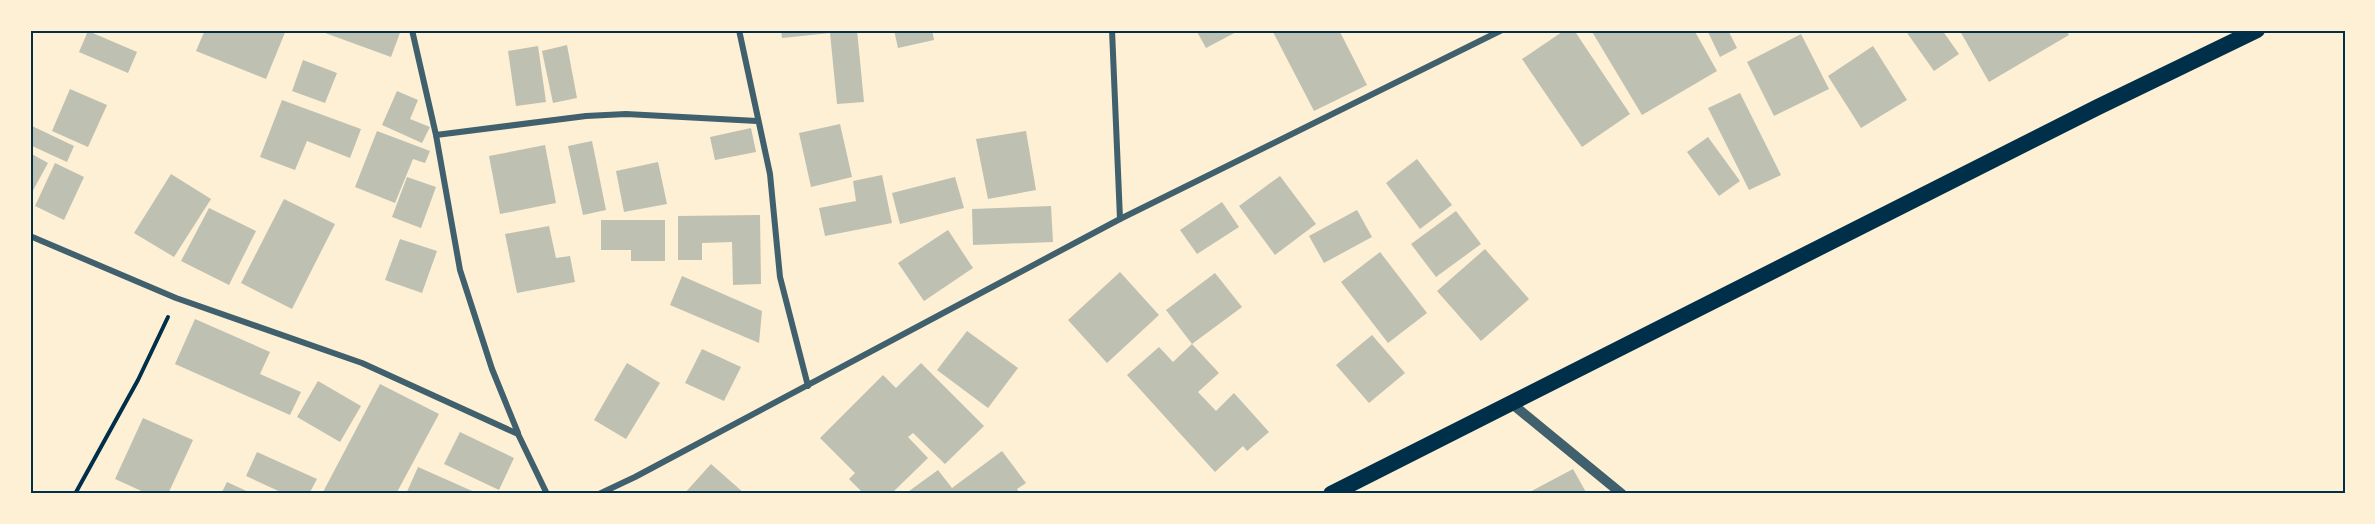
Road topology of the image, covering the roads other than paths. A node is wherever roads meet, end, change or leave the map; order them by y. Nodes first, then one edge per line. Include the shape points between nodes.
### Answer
1 (412, 30) edge
2 (739, 30) edge
3 (1112, 30) edge
4 (1502, 30) edge
5 (2257, 30) edge
6 (757, 121) junction
7 (436, 135) junction
8 (1120, 219) junction
9 (30, 236) edge
10 (808, 386) junction
11 (1511, 403) junction
12 (518, 434) junction
13 (547, 494) edge
14 (599, 494) edge
15 (1331, 494) edge
16 (1622, 494) edge

1 - 7 street
2 - 6 street
3 - 8 street
4 - 8 street
5 - 11 highway
6 - 7 street via 626,114
6 - 10 street via 770,174 780,277
7 - 12 street via 460,270
8 - 10 street
9 - 12 street via 176,298 363,363
10 - 14 street
11 - 15 highway
11 - 16 street
12 - 13 street

